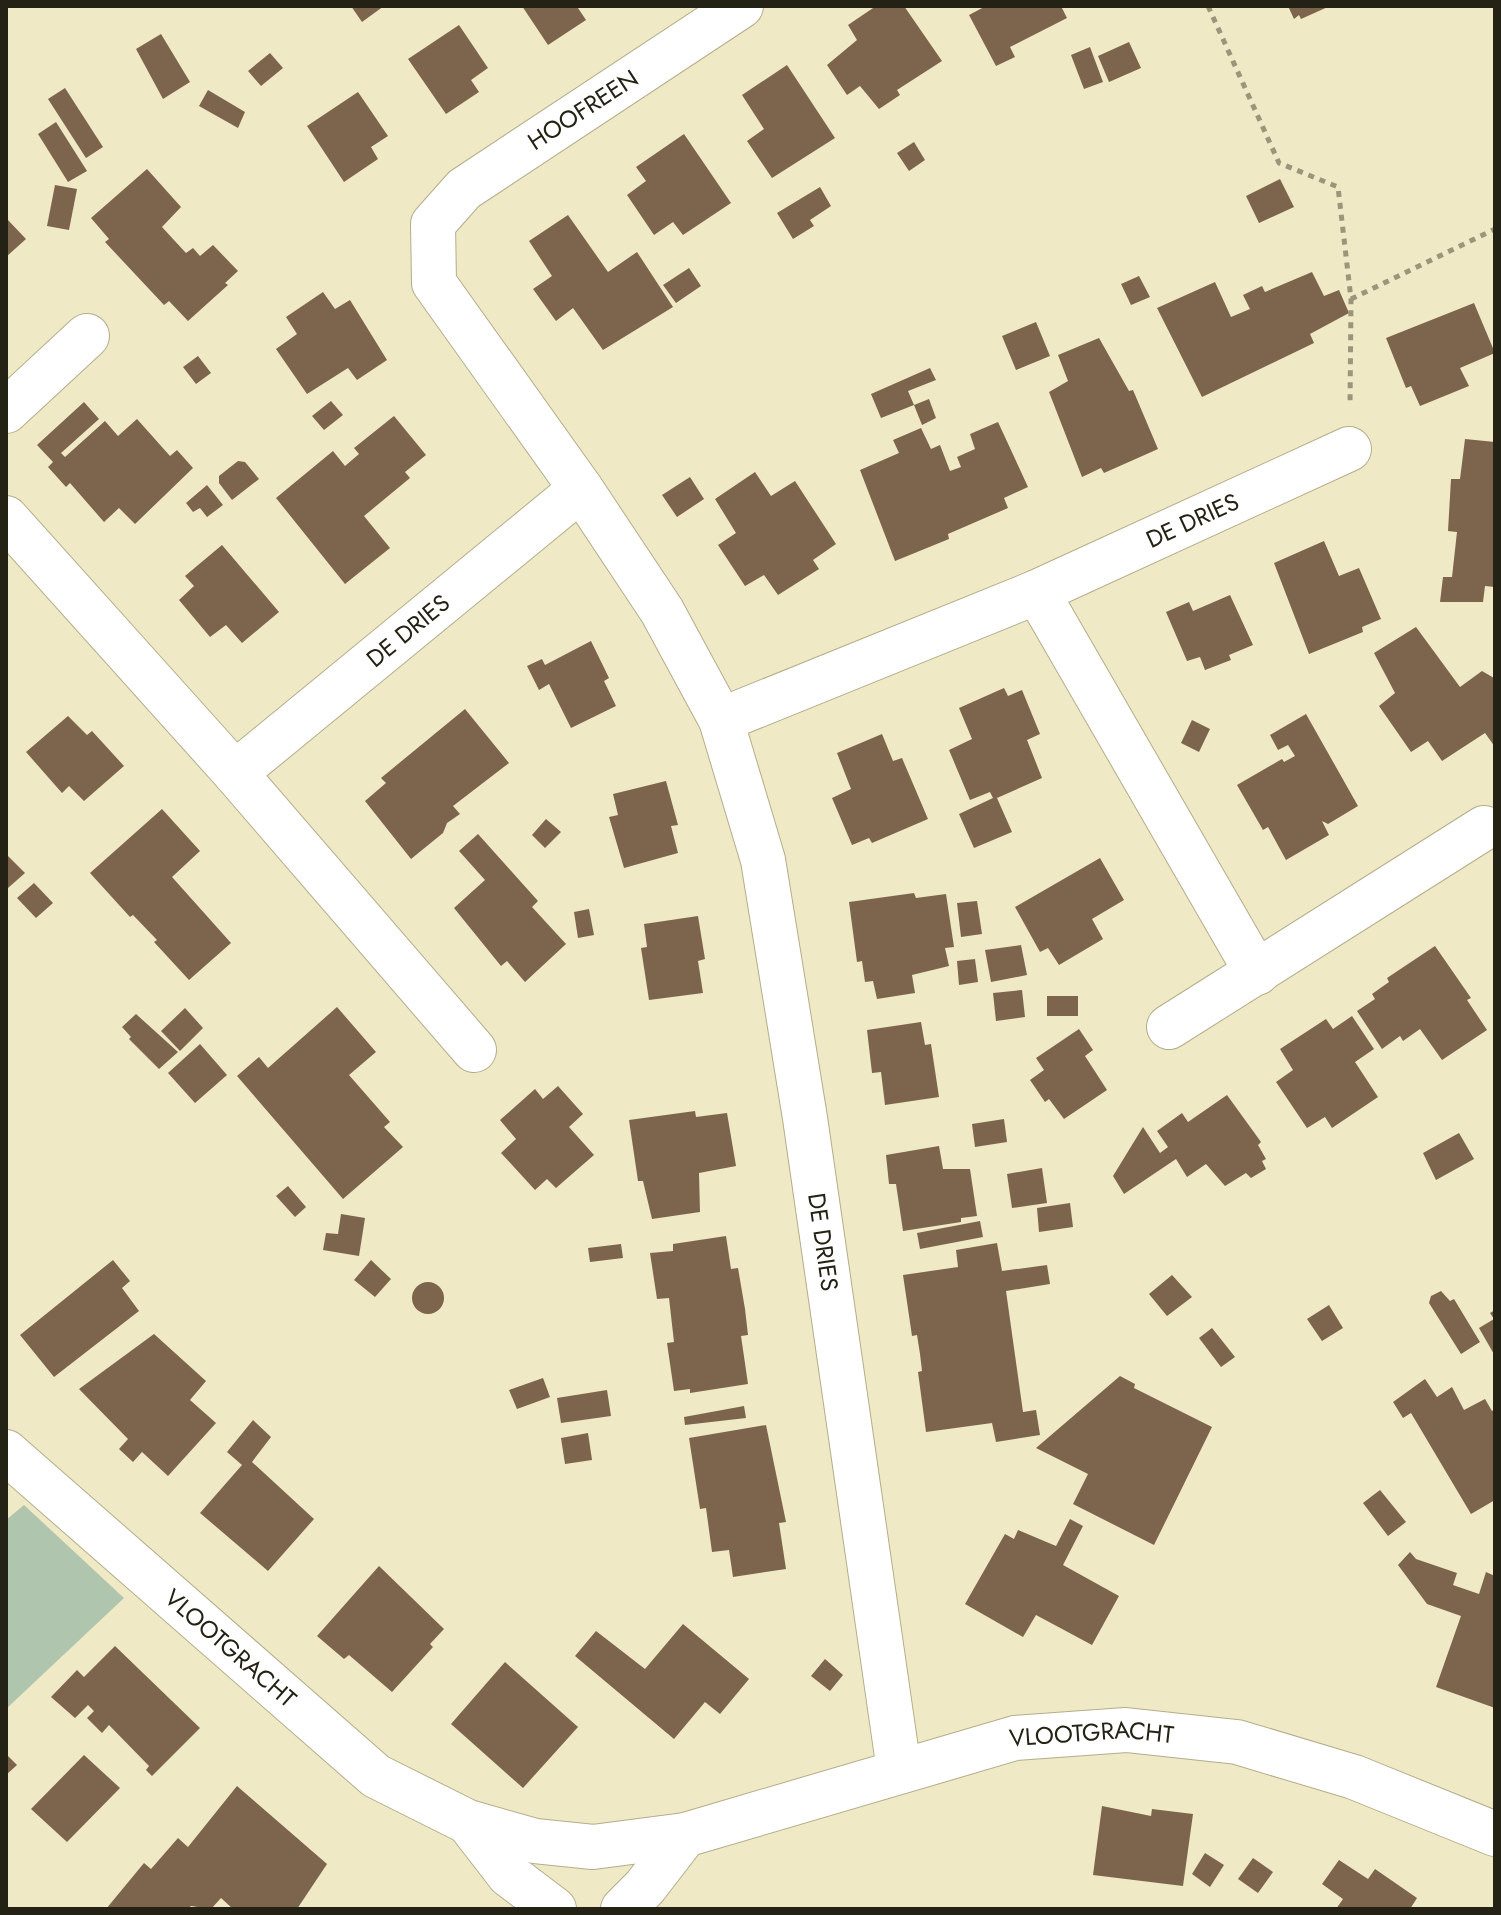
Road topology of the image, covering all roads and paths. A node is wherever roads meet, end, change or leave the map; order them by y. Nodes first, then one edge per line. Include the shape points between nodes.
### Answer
1 (741, 6) edge
2 (1208, 6) edge
3 (433, 224) joint
4 (1495, 229) edge
5 (1351, 299) junction
6 (87, 336) dead end
7 (6, 411) edge
8 (1349, 449) joint
9 (581, 489) junction
10 (6, 518) edge
11 (1037, 592) junction
12 (721, 720) junction
13 (235, 773) junction
14 (1484, 828) dead end
15 (1257, 973) junction
16 (1169, 1027) dead end
17 (474, 1050) dead end
18 (6, 1452) edge
19 (899, 1770) junction
20 (468, 1822) junction
21 (1495, 1834) edge
22 (685, 1835) junction
23 (554, 1909) edge
24 (623, 1909) edge

1 - 3 street, HOOFREEN via 464,189
2 - 5 path via 1279,163 1338,187
3 - 9 street, DE DRIES via 434,283
4 - 5 path
5 - 8 path
6 - 7 street
8 - 11 street, DE DRIES
9 - 12 street, DE DRIES via 662,611
9 - 13 street, DE DRIES
10 - 13 street
11 - 12 street, DE DRIES
11 - 15 street
12 - 19 street, DE DRIES via 766,875
13 - 17 street
14 - 15 street
15 - 16 street
18 - 20 street, VLOOTGRACHT via 376,1776
19 - 21 street, VLOOTGRACHT via 1015,1738 1126,1730 1237,1742 1354,1777
19 - 22 street, VLOOTGRACHT
20 - 22 street, VLOOTGRACHT via 535,1841 593,1847
20 - 23 street, VLOOTGRACHT via 509,1875
22 - 24 street

